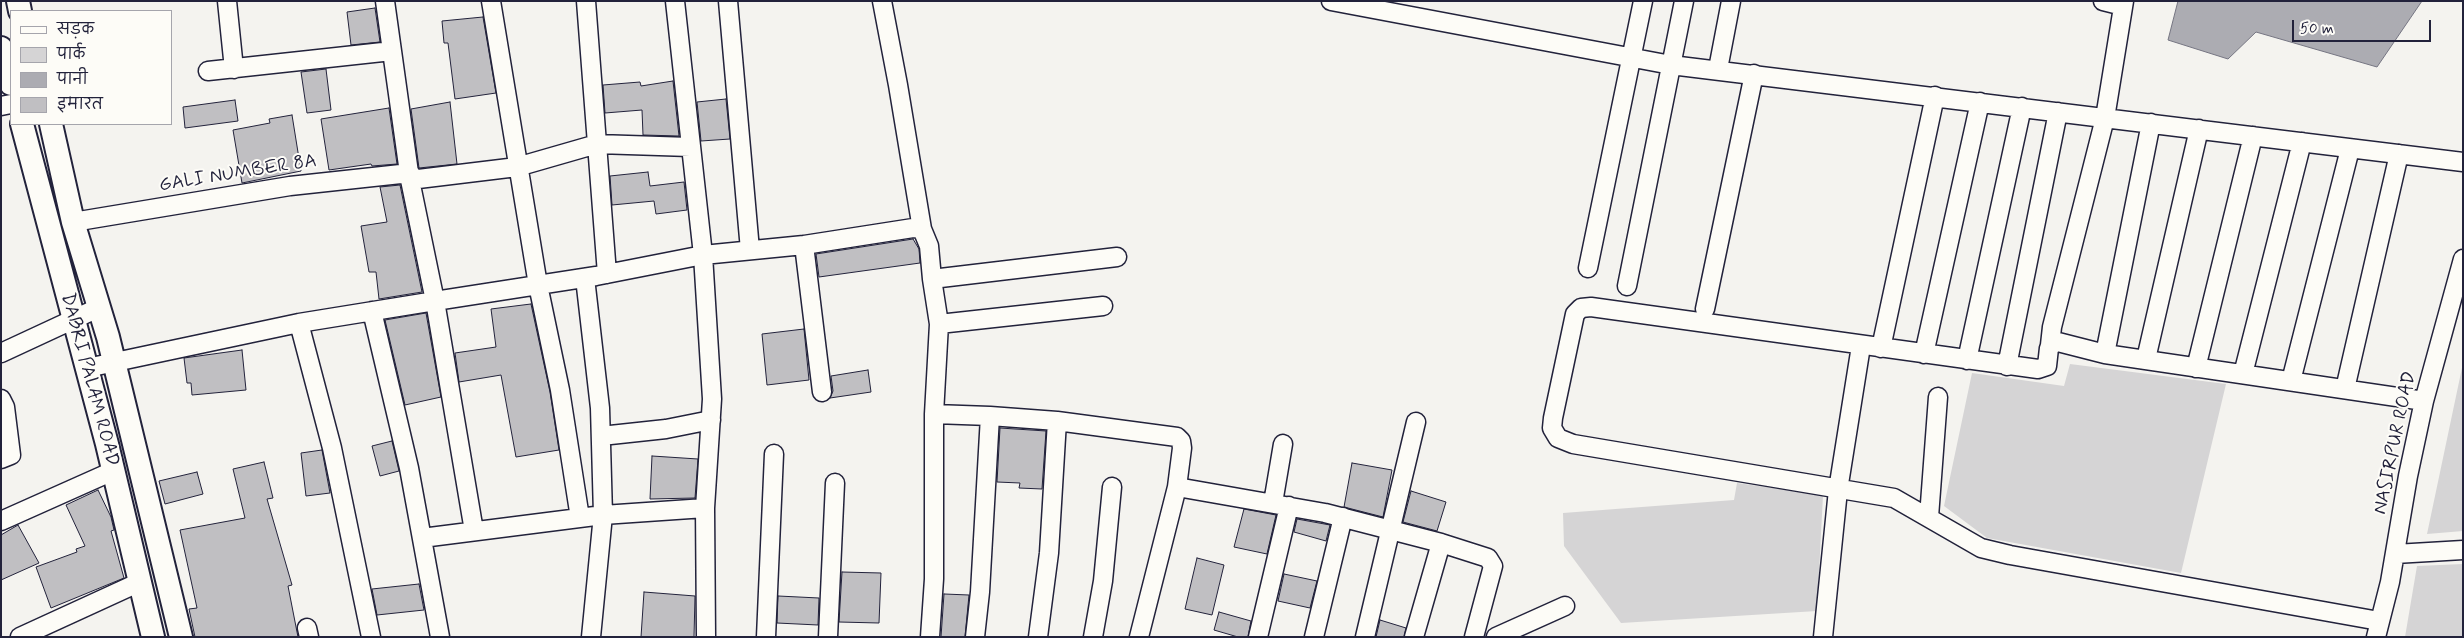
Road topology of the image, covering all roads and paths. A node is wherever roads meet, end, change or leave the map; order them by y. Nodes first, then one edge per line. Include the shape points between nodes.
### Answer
1 (227, 1) edge
2 (385, 1) edge
3 (491, 1) edge
4 (586, 1) edge
5 (675, 1) edge
6 (728, 1) edge
7 (882, 1) edge
8 (1331, 1) edge
9 (1643, 1) edge
10 (1684, 1) edge
11 (1731, 1) edge
12 (2103, 1) edge
13 (2124, 3) edge
14 (1, 48) edge
15 (392, 51) junction
16 (1632, 59) junction
17 (1671, 65) junction
18 (234, 68) junction
19 (1718, 69) junction
20 (208, 72) dead end
21 (1754, 74) junction
22 (10, 80) edge
23 (1935, 96) junction
24 (1980, 102) junction
25 (2022, 107) junction
26 (2058, 112) junction
27 (2105, 118) junction
28 (2151, 124) junction
29 (22, 125) edge
30 (50, 125) edge
31 (2198, 129) junction
32 (2253, 136) junction
33 (2302, 142) junction
34 (597, 144) junction
35 (690, 147) junction
36 (2350, 148) junction
37 (2399, 154) junction
38 (2463, 162) edge
39 (518, 167) junction
40 (410, 176) junction
41 (73, 222) junction
42 (922, 229) junction
43 (804, 245) junction
44 (750, 250) junction
45 (702, 255) junction
46 (1117, 256) dead end
47 (2463, 259) edge
48 (1588, 268) dead end
49 (607, 274) junction
50 (585, 278) junction
51 (932, 279) junction
52 (538, 285) junction
53 (1627, 286) dead end
54 (435, 301) junction
55 (1103, 306) dead end
56 (98, 308) junction
57 (1705, 308) dead end
58 (372, 312) junction
59 (74, 319) junction
60 (299, 323) junction
61 (939, 324) junction
62 (2050, 345) junction
63 (1862, 346) junction
64 (1881, 348) junction
65 (1, 353) edge
66 (1924, 354) junction
67 (2104, 354) junction
68 (2146, 359) junction
69 (1967, 360) junction
70 (113, 362) junction
71 (2007, 366) junction
72 (87, 368) junction
73 (2196, 368) junction
74 (2243, 374) junction
75 (2292, 381) junction
76 (2345, 389) junction
77 (822, 392) dead end
78 (1938, 397) dead end
79 (1, 399) edge
80 (2424, 401) junction
81 (934, 414) junction
82 (990, 416) junction
83 (711, 420) junction
84 (1058, 421) junction
85 (1416, 422) dead end
86 (601, 436) junction
87 (1283, 444) dead end
88 (774, 454) dead end
89 (1, 459) edge
90 (113, 471) junction
91 (835, 483) dead end
92 (1112, 486) dead end
93 (1177, 487) junction
94 (1838, 490) junction
95 (1281, 505) junction
96 (705, 508) junction
97 (604, 515) junction
98 (1929, 516) junction
99 (1343, 517) junction
100 (580, 518) junction
101 (1, 521) edge
102 (1391, 530) junction
103 (474, 531) junction
104 (422, 538) junction
105 (1441, 543) junction
106 (2463, 550) edge
107 (2395, 554) junction
108 (140, 582) junction
109 (1565, 606) dead end
110 (2377, 629) edge
111 (20, 637) edge
112 (153, 637) edge
113 (181, 637) edge
114 (371, 637) edge
115 (440, 637) edge
116 (592, 637) edge
117 (706, 637) edge
118 (766, 637) edge
119 (828, 637) edge
120 (930, 637) edge
121 (975, 637) edge
122 (1038, 637) edge
123 (1093, 637) edge
124 (1139, 637) edge
125 (1258, 637) edge
126 (1314, 637) edge
127 (1365, 637) edge
128 (1414, 637) edge
129 (1474, 637) edge
130 (1496, 637) edge
131 (1823, 637) edge

1 - 18 street
2 - 15 street
3 - 39 street
4 - 34 street
5 - 35 street
6 - 44 street
7 - 42 street
8 - 16 street
9 - 16 street
10 - 17 street
11 - 19 street
12 - 13 street
13 - 27 street
14 - 22 main road
15 - 18 street
15 - 40 street
16 - 17 street
16 - 48 street
17 - 19 street
17 - 53 street
18 - 20 street
19 - 21 street
21 - 23 street
21 - 57 street
23 - 24 street
23 - 64 street
24 - 25 street
24 - 66 street
25 - 26 street
25 - 69 street
26 - 27 street
26 - 71 street
27 - 28 street
27 - 62 street
28 - 31 street
28 - 67 street
29 - 59 main road, DABRI PALAM ROAD
30 - 41 main road, DABRI PALAM ROAD
31 - 32 street
31 - 68 street
32 - 33 street
32 - 73 street
33 - 36 street
33 - 74 street
34 - 35 street, GALI NUMBER 8A
34 - 39 street, GALI NUMBER 8A
34 - 49 street
35 - 45 street
36 - 37 street
36 - 75 street
37 - 38 street
37 - 76 street
39 - 40 street, GALI NUMBER 8A
39 - 52 street
40 - 41 street, GALI NUMBER 8A via 290,186
40 - 54 street
41 - 56 main road, DABRI PALAM ROAD
42 - 43 street
42 - 51 street via 929,246
43 - 44 street
43 - 77 street
44 - 45 street
45 - 49 street
45 - 83 street
46 - 51 street
47 - 80 street, NASIRPUR ROAD
49 - 50 street
50 - 52 street
50 - 86 street
51 - 61 street
52 - 54 street
52 - 100 street via 560,390
54 - 58 street
54 - 103 street
55 - 61 street
56 - 59 street
56 - 70 main road, DABRI PALAM ROAD
58 - 60 street
58 - 104 street
59 - 65 street
59 - 72 main road, DABRI PALAM ROAD
60 - 70 street
60 - 114 street via 332,448
61 - 81 street
62 - 67 street via 2058,342
62 - 71 street via 2049,361 2044,368
63 - 64 street
63 - 94 street
63 - 94 street via 1581,308 1575,314 1553,418 1552,428 1558,438 1573,444
64 - 66 street
66 - 69 street
67 - 68 street
68 - 73 street
69 - 71 street
70 - 72 street
70 - 113 main road, DABRI PALAM ROAD
72 - 90 main road, DABRI PALAM ROAD
73 - 74 street
74 - 75 street
75 - 76 street
76 - 80 street
78 - 98 street
79 - 89 street via 5,407 11,455
80 - 107 street, NASIRPUR ROAD
81 - 82 street
81 - 120 street via 934,579
82 - 84 street
82 - 121 street
83 - 86 street
83 - 96 street
84 - 93 street via 1177,437 1182,448
84 - 122 street via 1049,553
85 - 102 street
86 - 97 street
87 - 95 street
88 - 118 street
90 - 101 street
90 - 108 main road, DABRI PALAM ROAD
91 - 119 street
92 - 123 street via 1103,581
93 - 95 street
93 - 124 street
94 - 98 street via 1894,498
94 - 131 street
95 - 99 street
95 - 125 street
96 - 97 street
96 - 117 street
97 - 100 street
97 - 116 street
98 - 110 street via 1981,548
99 - 102 street
99 - 126 street
100 - 103 street
102 - 105 street
102 - 127 street
103 - 104 street
104 - 115 street
105 - 128 street
105 - 129 street via 1492,562
106 - 107 street
107 - 110 street, NASIRPUR ROAD
108 - 111 street
108 - 112 main road, DABRI PALAM ROAD
109 - 130 street

